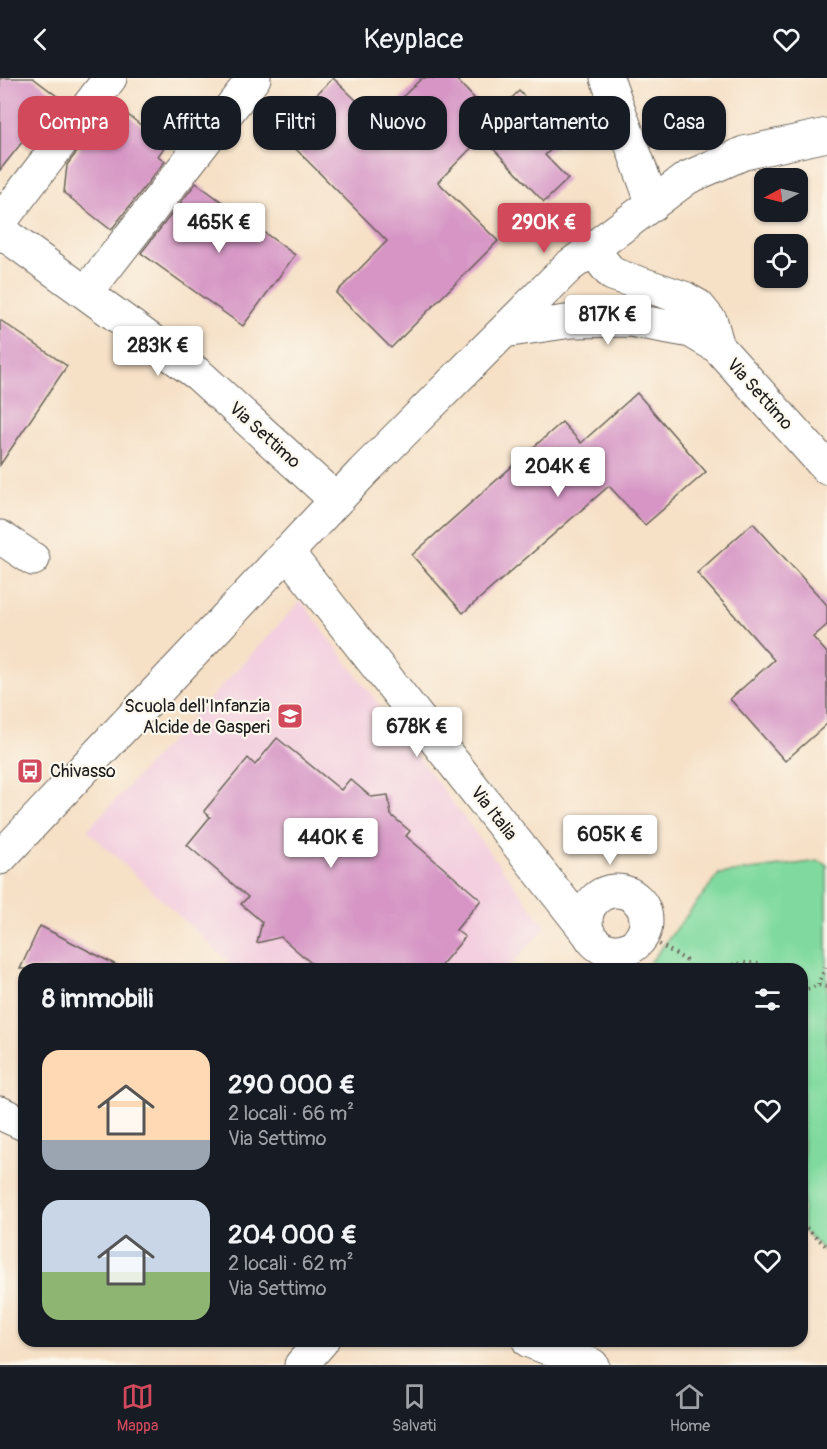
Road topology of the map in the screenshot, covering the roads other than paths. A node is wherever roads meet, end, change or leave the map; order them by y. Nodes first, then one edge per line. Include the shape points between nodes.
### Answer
1 (110, 78) edge
2 (254, 78) edge
3 (607, 78) edge
4 (827, 135) edge
5 (653, 204) junction
6 (0, 222) edge
7 (0, 231) edge
8 (592, 249) junction
9 (86, 293) junction
10 (504, 331) junction
11 (718, 347) junction
12 (827, 468) edge
13 (336, 500) junction
14 (0, 537) edge
15 (287, 552) junction
16 (33, 559) dead end
17 (0, 858) edge
18 (588, 933) junction
19 (0, 1113) edge
20 (18, 1121) edge
21 (317, 1347) edge
22 (545, 1347) edge
23 (301, 1365) edge
24 (592, 1365) edge

1 - 6 street
2 - 9 street
3 - 5 street
4 - 5 street via 744,153 687,178
5 - 8 street
7 - 9 street, Via Settimo
8 - 10 street via 568,267
8 - 11 street, Via Settimo via 612,274 684,297 698,306 711,322
9 - 13 street, Via Settimo via 199,375
10 - 11 street, Via Settimo via 572,321 630,320 692,332
10 - 13 street
11 - 12 street, Via Settimo
13 - 15 street
14 - 16 street
15 - 17 street
15 - 18 street, Via Italia
18 - 18 street, Via Italia via 587,912 608,891 636,898 647,916 644,935 638,943 620,952 601,947
19 - 20 street
21 - 23 street
22 - 24 street

